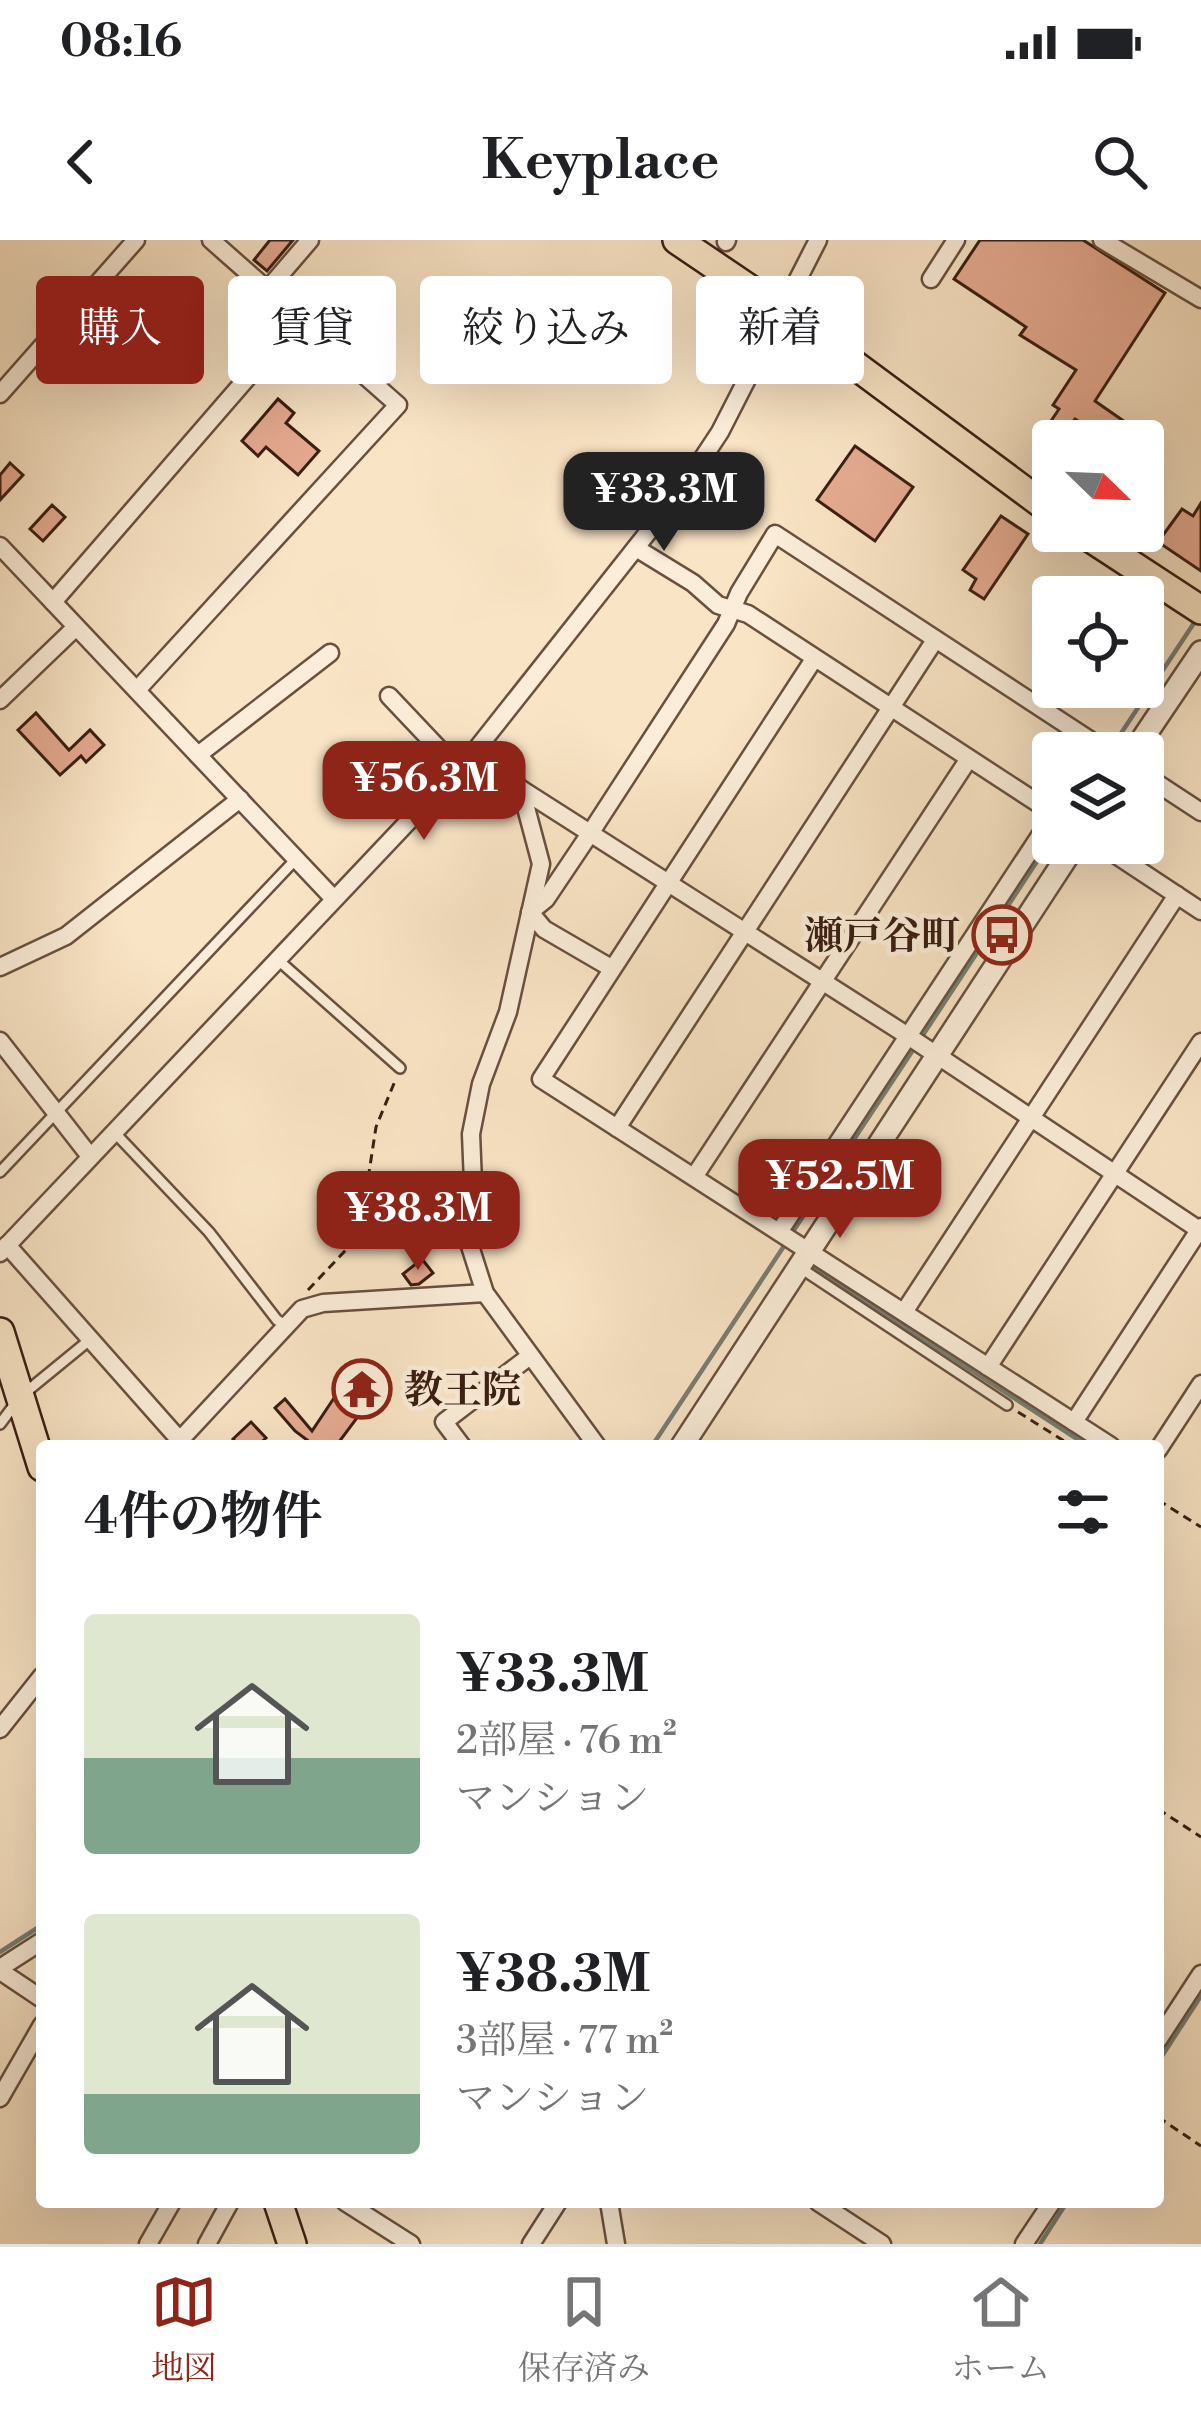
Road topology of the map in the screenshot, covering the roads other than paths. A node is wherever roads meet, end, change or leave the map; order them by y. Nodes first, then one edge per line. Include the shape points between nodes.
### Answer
1 (136, 240) edge
2 (211, 240) edge
3 (310, 240) edge
4 (677, 240) edge
5 (818, 240) edge
6 (956, 240) edge
7 (1102, 240) edge
8 (253, 276) edge
9 (279, 276) edge
10 (730, 276) edge
11 (800, 276) edge
12 (931, 279) dead end
13 (1199, 293) edge
14 (864, 372) edge
15 (242, 384) edge
16 (375, 384) edge
17 (745, 384) edge
18 (0, 394) edge
19 (1032, 496) edge
20 (0, 546) edge
21 (636, 548) junction
22 (1113, 552) edge
23 (53, 602) junction
24 (732, 608) junction
25 (1201, 610) edge
26 (76, 627) junction
27 (935, 640) junction
28 (1201, 652) edge
29 (330, 653) dead end
30 (814, 659) junction
31 (137, 690) junction
32 (389, 695) dead end
33 (0, 700) edge
34 (891, 708) junction
35 (1077, 732) edge
36 (1147, 732) edge
37 (475, 751) junction
38 (198, 755) junction
39 (968, 760) junction
40 (458, 769) junction
41 (1164, 788) edge
42 (521, 789) junction
43 (240, 799) junction
44 (1032, 801) edge
45 (1201, 812) edge
46 (592, 832) junction
47 (1032, 846) edge
48 (296, 859) junction
49 (1062, 864) edge
50 (1130, 864) edge
51 (669, 883) junction
52 (1177, 895) junction
53 (334, 899) junction
54 (1201, 911) edge
55 (530, 912) junction
56 (745, 932) junction
57 (277, 959) junction
58 (0, 967) edge
59 (611, 968) junction
60 (822, 982) junction
61 (908, 1036) junction
62 (0, 1041) edge
63 (1201, 1042) edge
64 (938, 1055) junction
65 (400, 1068) road end
66 (55, 1111) junction
67 (1032, 1117) junction
68 (616, 1129) junction
69 (112, 1130) junction
70 (89, 1155) junction
71 (0, 1172) edge
72 (1116, 1173) junction
73 (694, 1178) junction
74 (1200, 1229) edge
75 (778, 1232) junction
76 (3, 1249) edge
77 (803, 1259) junction
78 (485, 1293) junction
79 (904, 1312) junction
80 (286, 1325) junction
81 (0, 1332) edge
82 (92, 1339) junction
83 (530, 1356) junction
84 (988, 1367) junction
85 (1201, 1384) edge
86 (21, 1397) junction
87 (1007, 1405) road end
88 (1074, 1422) junction
89 (0, 1424) edge
90 (180, 1440) edge
91 (186, 1440) edge
92 (457, 1440) edge
93 (593, 1440) edge
94 (686, 1440) edge
95 (1102, 1440) edge
96 (1164, 1441) edge
97 (36, 1447) edge
98 (36, 1684) edge
99 (0, 1729) edge
100 (36, 1944) edge
101 (0, 1970) edge
102 (1201, 1974) edge
103 (36, 1995) edge
104 (1164, 2031) edge
105 (36, 2035) edge
106 (0, 2098) edge
107 (169, 2208) edge
108 (227, 2208) edge
109 (280, 2208) edge
110 (354, 2208) edge
111 (554, 2208) edge
112 (610, 2208) edge
113 (827, 2208) edge
114 (1048, 2208) edge
115 (148, 2244) edge
116 (207, 2244) edge
117 (292, 2244) edge
118 (411, 2244) edge
119 (531, 2244) edge
120 (616, 2244) edge
121 (882, 2244) edge
122 (1024, 2244) edge

1 - 18 street
2 - 8 street
3 - 9 street
4 - 10 main road
5 - 11 street
6 - 12 street
7 - 13 street
14 - 19 main road
15 - 23 street
16 - 31 street via 398,405
17 - 21 street via 721,432
20 - 23 street
21 - 24 street
21 - 37 street
22 - 25 main road
23 - 26 street
24 - 27 street via 775,535
24 - 30 street
24 - 46 street
26 - 31 street
26 - 33 street
27 - 34 street
27 - 35 street
28 - 36 street
29 - 38 street
30 - 34 street
30 - 51 street
31 - 38 street
32 - 40 street
34 - 39 street
34 - 56 street
37 - 40 street
37 - 42 street
38 - 43 street
39 - 44 street
39 - 60 street
40 - 53 street
41 - 45 street
42 - 46 street
42 - 55 street via 542,864
43 - 48 street
43 - 58 street via 66,936
46 - 51 street
46 - 55 street
47 - 61 street
48 - 53 street
48 - 66 lane
49 - 64 street
50 - 52 street
51 - 56 street
51 - 59 street
52 - 54 street
52 - 67 street
53 - 57 street
55 - 59 street via 544,929
55 - 78 street via 472,1135 470,1246
56 - 60 street
56 - 68 street
57 - 65 lane
57 - 69 street
59 - 68 street via 541,1079
60 - 61 street
60 - 73 street
61 - 64 street
61 - 75 street
62 - 66 street
63 - 72 street
64 - 67 street
64 - 77 street
66 - 70 street
66 - 71 lane
67 - 72 street
67 - 79 street
68 - 73 street
69 - 70 street
69 - 80 lane
70 - 76 street
72 - 74 street
72 - 84 street
73 - 75 street
74 - 88 street
75 - 77 street
76 - 82 street
77 - 79 street
77 - 87 lane
77 - 94 street
78 - 80 street via 323,1303
78 - 83 street
79 - 84 street
80 - 91 street
81 - 86 main road
82 - 86 lane
82 - 90 street
83 - 92 street via 444,1422
83 - 93 street
84 - 88 street
85 - 96 street
86 - 89 lane
86 - 97 main road
88 - 95 street
98 - 99 street
100 - 101 street
101 - 103 street
102 - 104 street
105 - 106 street
107 - 115 street
108 - 116 street
109 - 117 main road
110 - 118 street
111 - 119 street
112 - 120 street
113 - 121 street
114 - 122 street

